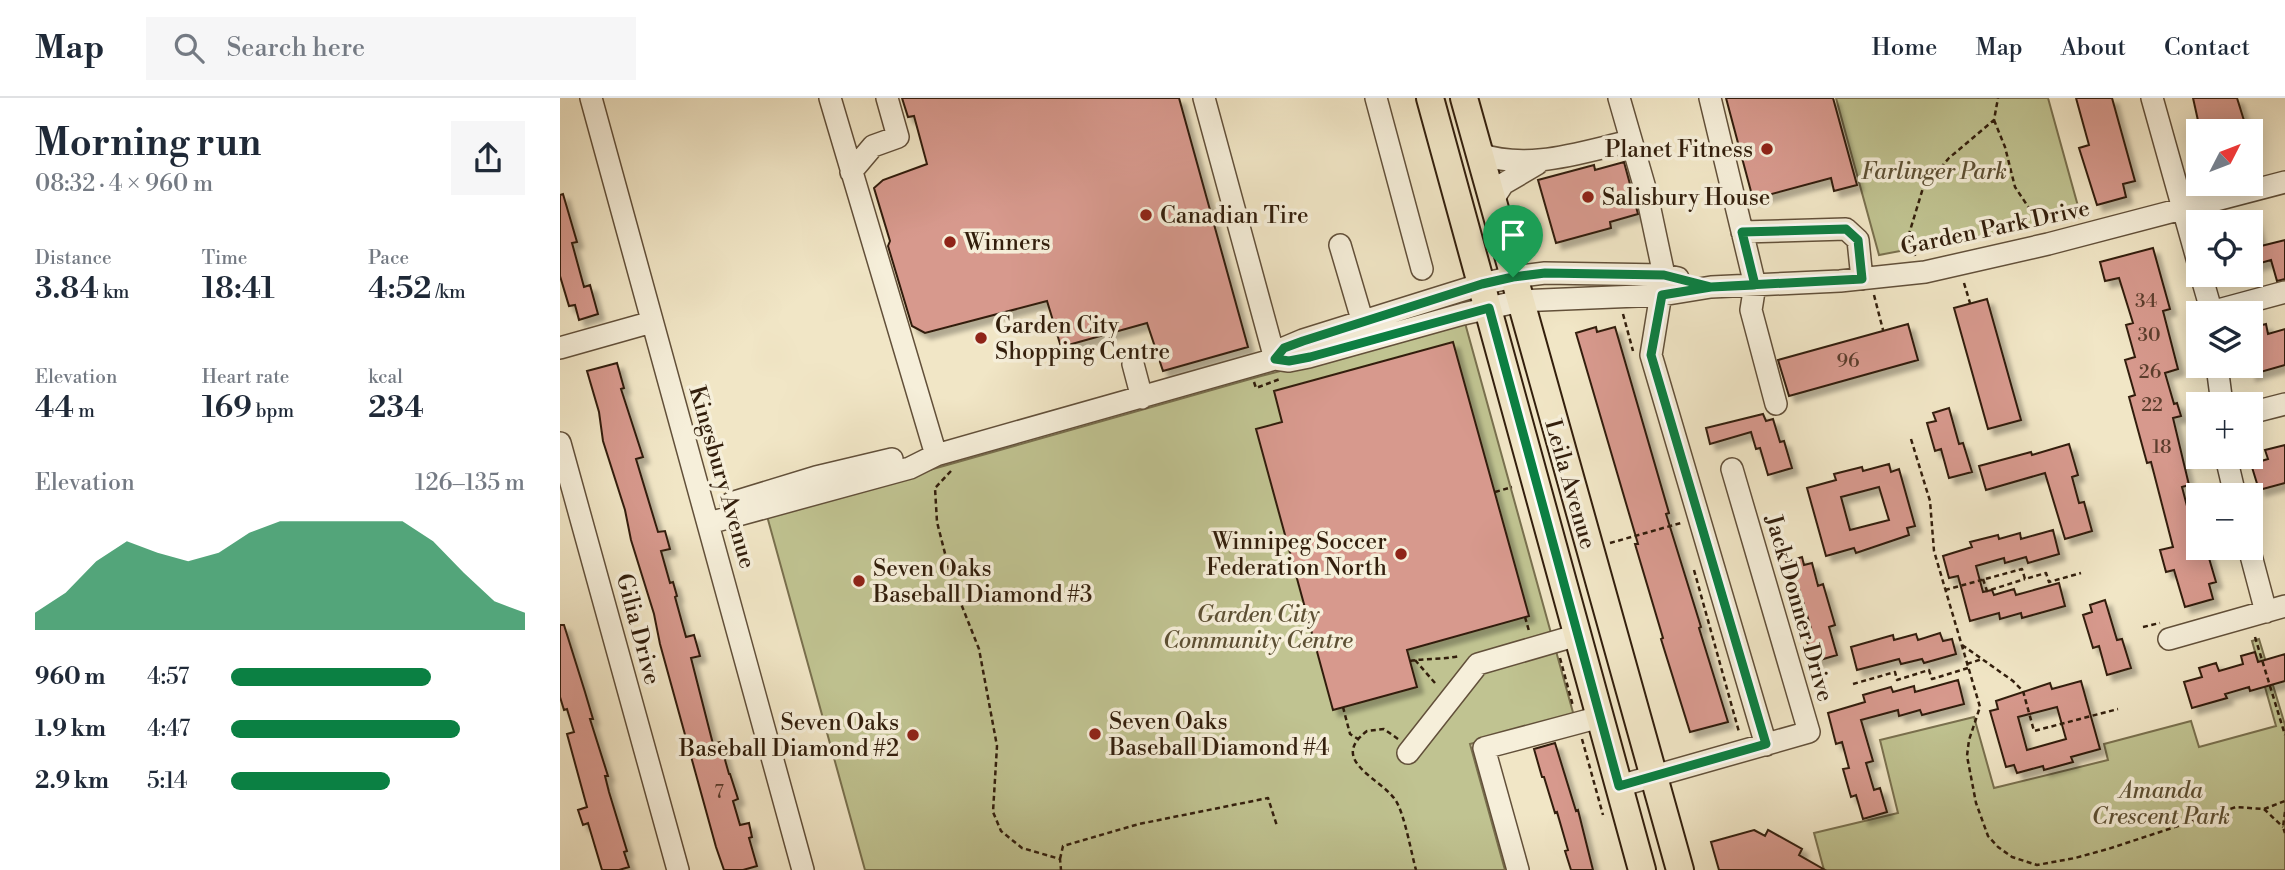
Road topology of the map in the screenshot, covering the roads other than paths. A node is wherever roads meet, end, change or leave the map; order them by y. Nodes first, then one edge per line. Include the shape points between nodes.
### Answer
1 (591, 98) edge
2 (830, 98) edge
3 (887, 98) edge
4 (1204, 98) edge
5 (1376, 98) edge
6 (1430, 98) edge
7 (1464, 98) edge
8 (1619, 98) edge
9 (1710, 98) edge
10 (2152, 98) edge
11 (1631, 141) junction
12 (1479, 154) junction
13 (1542, 161) junction
14 (851, 172) junction
15 (2285, 182) edge
16 (1492, 201) junction
17 (2184, 210) junction
18 (2186, 217) edge
19 (1742, 232) junction
20 (1340, 245) dead end
21 (1422, 269) dead end
22 (1866, 278) junction
23 (1663, 285) junction
24 (1755, 285) junction
25 (1516, 289) junction
26 (2285, 292) edge
27 (1485, 296) junction
28 (2252, 301) edge
29 (1362, 321) junction
30 (652, 322) junction
31 (1368, 342) junction
32 (560, 348) edge
33 (1275, 359) junction
34 (1133, 364) dead end
35 (1142, 398) junction
36 (1776, 404) dead end
37 (2285, 404) edge
38 (2263, 410) edge
39 (560, 443) edge
40 (936, 455) junction
41 (1732, 469) dead end
42 (708, 516) junction
43 (2254, 560) edge
44 (2276, 609) edge
45 (1578, 635) junction
46 (2169, 639) dead end
47 (1600, 717) junction
48 (1766, 744) junction
49 (1408, 753) road end
50 (1655, 775) junction
51 (1619, 786) junction
52 (678, 870) edge
53 (803, 870) edge
54 (1518, 870) edge
55 (1642, 870) edge
56 (1680, 870) edge

1 - 30 street, Kingsbury Avenue
2 - 14 street
3 - 14 street via 898,138 873,146
4 - 33 street
5 - 21 street
6 - 27 main road, Leila Avenue
7 - 12 main road, Leila Avenue
8 - 11 street
9 - 19 street
10 - 17 street
11 - 13 street
11 - 23 street via 1647,195
12 - 13 street via 1512,162
12 - 16 main road, Leila Avenue
13 - 16 street via 1503,184
14 - 40 street
15 - 17 street, Garden Park Drive
16 - 25 main road, Leila Avenue
17 - 18 street
17 - 22 street, Garden Park Drive via 1959,265
19 - 22 street via 1846,229 1858,240
19 - 24 street
20 - 29 street
22 - 24 street, Garden Park Drive
23 - 24 street, Garden Park Drive
23 - 25 street, Garden Park Drive via 1545,273
23 - 48 street via 1651,355
24 - 36 street via 1751,310
25 - 27 street, Garden Park Drive
25 - 50 main road, Leila Avenue
26 - 28 street
27 - 29 street
27 - 31 street
27 - 45 main road, Leila Avenue
29 - 31 street
29 - 33 street via 1284,348
30 - 32 street
30 - 42 street, Kingsbury Avenue
31 - 33 street via 1289,361
33 - 35 street
34 - 35 street
35 - 40 street
37 - 38 street
39 - 52 street, Gilia Drive
40 - 42 street via 910,468
41 - 48 street, Jack Donner Drive via 1809,732
42 - 53 street, Kingsbury Avenue
43 - 44 street
44 - 46 street
45 - 47 main road, Leila Avenue
45 - 49 street via 1478,664
47 - 51 main road, Leila Avenue
47 - 54 street via 1484,748
48 - 50 street, Jack Donner Drive
50 - 51 street, Jack Donner Drive
50 - 56 main road, Leila Avenue
51 - 55 main road, Leila Avenue

